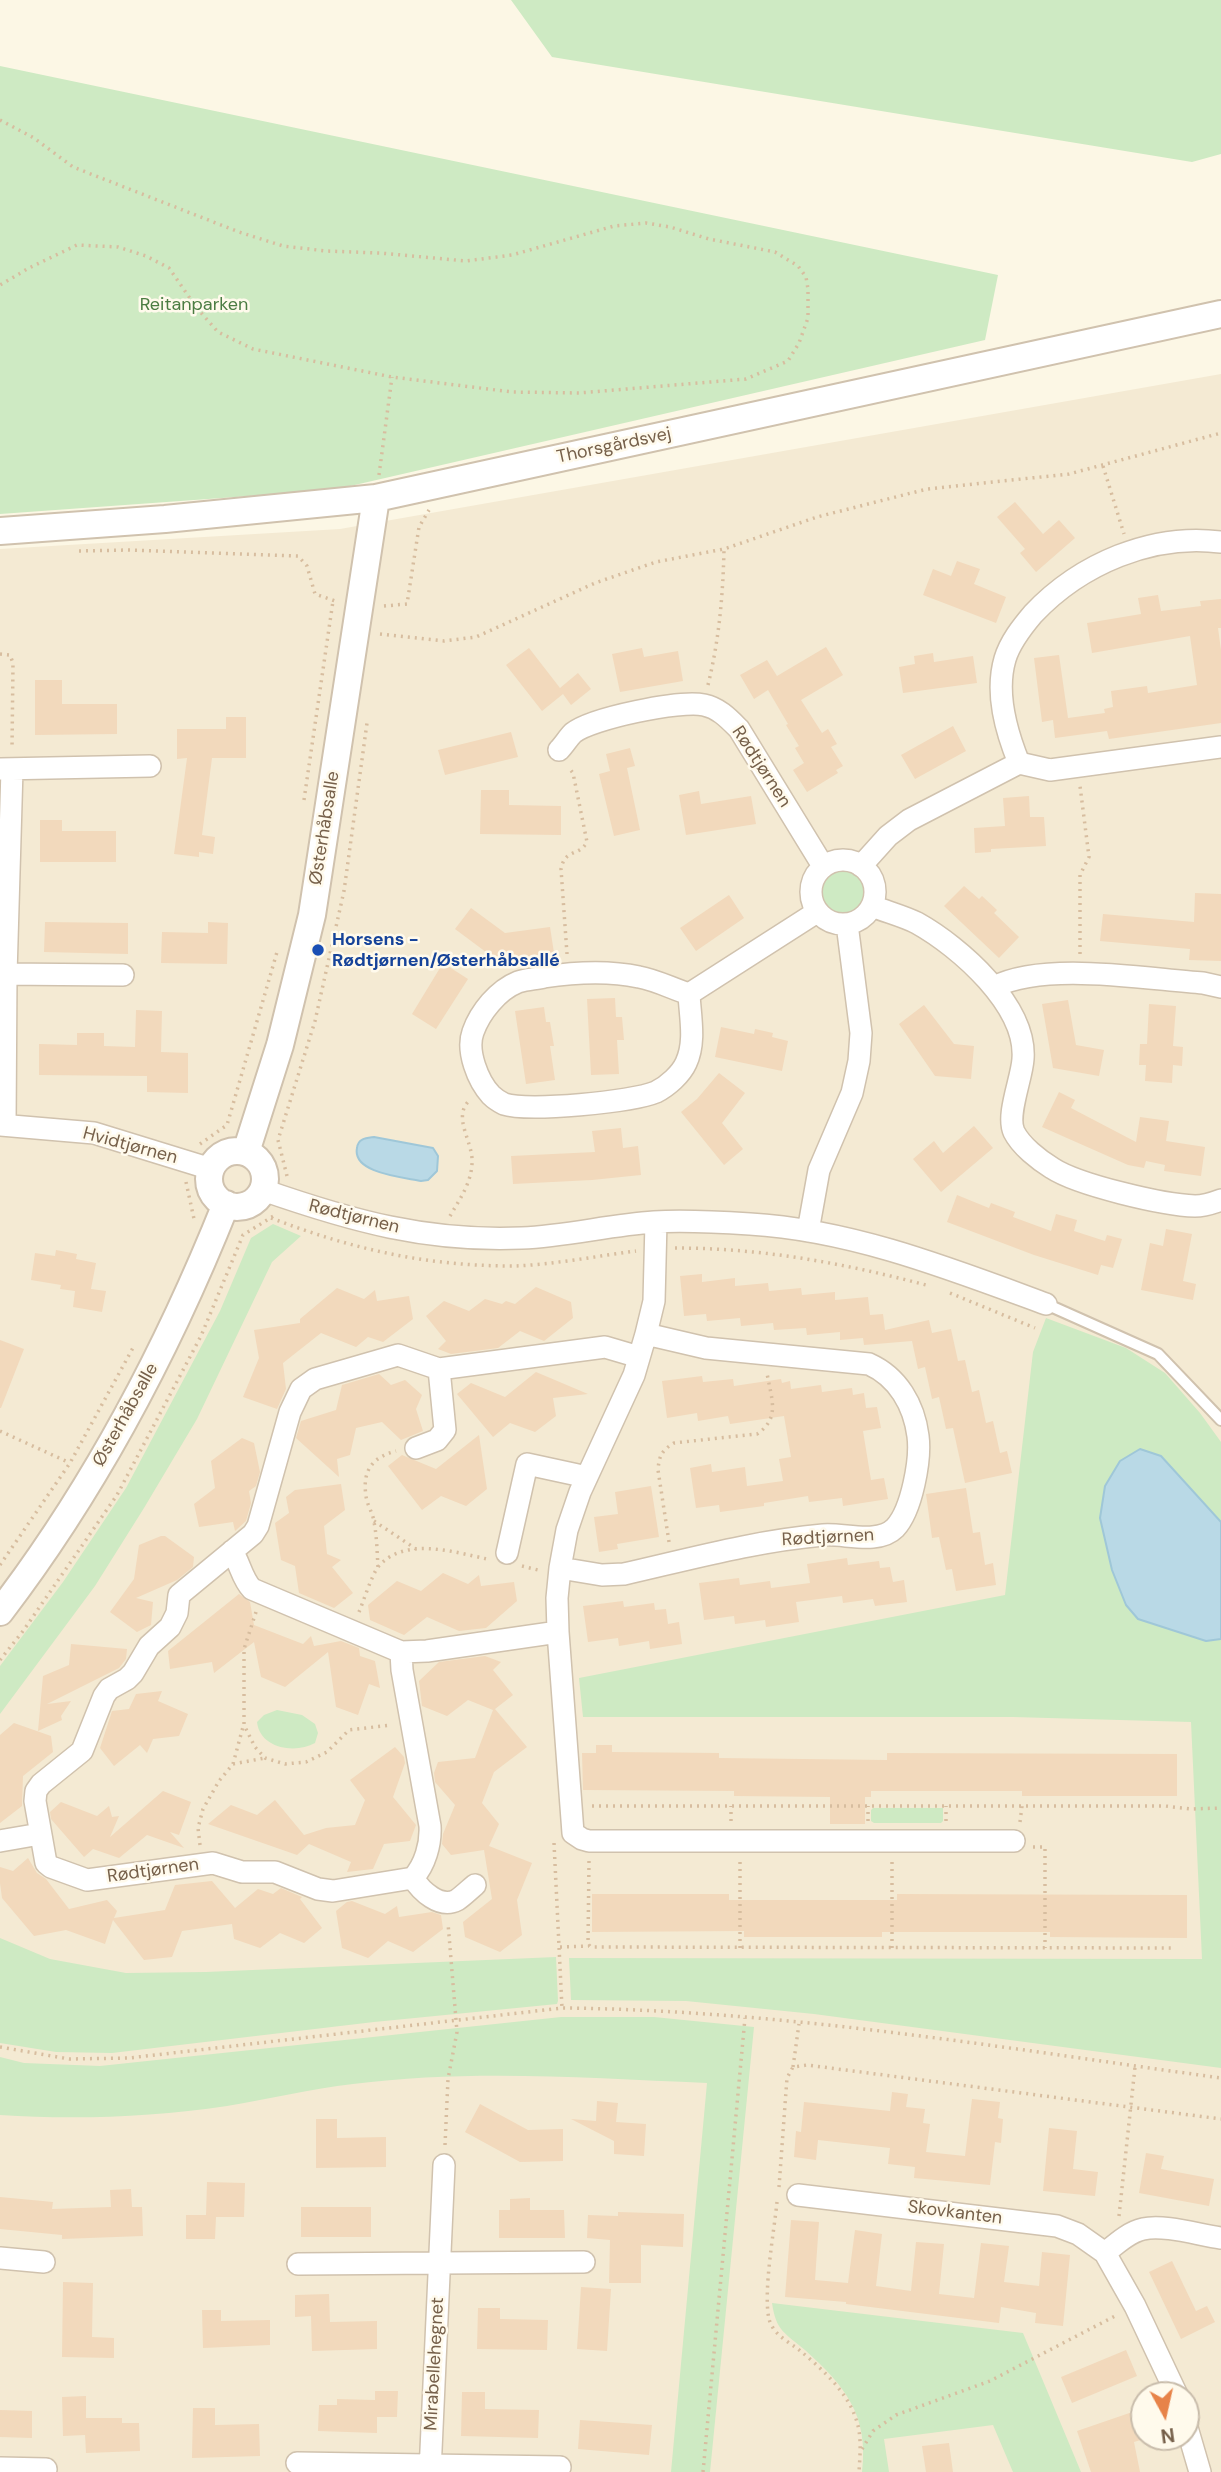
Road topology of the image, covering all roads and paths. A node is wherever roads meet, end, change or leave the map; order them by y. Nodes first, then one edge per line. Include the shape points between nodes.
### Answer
1 (0, 120) edge
2 (0, 285) edge
3 (1221, 314) edge
4 (392, 377) junction
5 (1221, 433) edge
6 (1103, 466) junction
7 (376, 498) junction
8 (438, 506) dead end
9 (0, 531) edge
10 (1221, 542) edge
11 (724, 549) junction
12 (77, 551) dead end
13 (1130, 552) junction
14 (333, 601) junction
15 (360, 604) junction
16 (380, 634) dead end
17 (0, 654) edge
18 (704, 705) junction
19 (1221, 747) edge
20 (559, 750) joint
21 (1019, 763) junction
22 (150, 766) dead end
23 (1078, 766) junction
24 (6, 769) edge
25 (303, 806) dead end
26 (823, 866) junction
27 (861, 866) junction
28 (872, 906) junction
29 (817, 912) junction
30 (847, 924) junction
31 (280, 941) dead end
32 (569, 973) junction
33 (3, 974) edge
34 (1080, 974) junction
35 (123, 975) dead end
36 (993, 987) junction
37 (1221, 987) edge
38 (689, 994) junction
39 (484, 1087) junction
40 (2, 1125) edge
41 (246, 1152) junction
42 (201, 1165) junction
43 (263, 1190) junction
44 (1221, 1200) edge
45 (226, 1204) junction
46 (656, 1222) junction
47 (189, 1229) dead end
48 (808, 1231) junction
49 (442, 1237) junction
50 (1046, 1304) joint
51 (646, 1334) junction
52 (135, 1345) dead end
53 (764, 1354) junction
54 (639, 1357) junction
55 (439, 1369) junction
56 (1221, 1420) edge
57 (0, 1432) edge
58 (416, 1448) joint
59 (70, 1463) junction
60 (587, 1477) junction
61 (374, 1521) junction
62 (416, 1549) junction
63 (232, 1551) junction
64 (505, 1559) junction
65 (673, 1563) junction
66 (0, 1565) edge
67 (378, 1567) junction
68 (550, 1569) junction
69 (262, 1594) junction
70 (0, 1612) edge
71 (351, 1631) junction
72 (558, 1632) junction
73 (401, 1652) junction
74 (411, 1722) junction
75 (244, 1725) junction
76 (265, 1758) junction
77 (233, 1764) junction
78 (1221, 1808) edge
79 (40, 1834) junction
80 (740, 1840) junction
81 (892, 1840) junction
82 (0, 1841) edge
83 (589, 1841) junction
84 (1014, 1841) joint
85 (203, 1863) junction
86 (414, 1878) junction
87 (475, 1885) dead end
88 (448, 1903) junction
89 (589, 1946) junction
90 (560, 1947) dead end
91 (740, 1948) junction
92 (892, 1948) junction
93 (1045, 1948) junction
94 (1173, 1948) dead end
95 (745, 2018) junction
96 (456, 2020) junction
97 (799, 2024) junction
98 (0, 2047) edge
99 (1135, 2066) junction
100 (793, 2067) dead end
101 (1221, 2078) edge
102 (444, 2165) joint
103 (798, 2194) dead end
104 (1123, 2238) junction
105 (1221, 2238) edge
106 (1105, 2253) junction
107 (0, 2258) edge
108 (44, 2262) dead end
109 (584, 2262) dead end
110 (440, 2263) junction
111 (298, 2264) dead end
112 (1135, 2305) junction
113 (1170, 2381) edge
114 (861, 2451) dead end
115 (1194, 2451) edge
116 (297, 2463) dead end
117 (0, 2468) edge
118 (560, 2468) dead end
119 (46, 2469) dead end
120 (430, 2469) edge
121 (703, 2472) edge
122 (1200, 2472) edge

1 - 4 path via 73,167 283,246 466,261 512,255 614,226 646,223 775,251 806,277 808,318 799,343 788,361 746,379 579,393 512,392
2 - 4 path via 77,245 118,247 169,268 218,332 253,349
3 - 7 street, Thorsgårdsvej
4 - 7 path
5 - 6 path
6 - 11 path via 1069,474 928,489 817,517
6 - 13 path
7 - 9 street, Thorsgårdsvej
7 - 15 street, Østerhåbsalle
8 - 15 path via 429,509 419,527 407,604
10 - 13 street via 1172,542
11 - 16 path via 656,562 595,583 476,638 444,641
11 - 18 path via 723,601
12 - 14 path via 298,556 307,566 315,594
13 - 21 street via 1084,570 1051,595 1020,629 1001,680 1004,715
14 - 15 path
14 - 25 path
15 - 41 street, Østerhåbsalle via 312,915 280,1045
17 - 24 path via 10,655 13,663
18 - 20 street via 670,706 596,722 574,733
18 - 26 street, Rødtjørnen via 722,713 739,729
19 - 23 street
20 - 32 path via 572,773 587,842 563,860 561,869
21 - 23 street via 1050,770
21 - 27 street via 909,820
22 - 24 street
23 - 34 path via 1089,857 1080,875
24 - 33 street, Hvidtjørnen
26 - 27 street via 842,860
26 - 29 street via 810,893
27 - 28 street via 873,880
28 - 30 street
28 - 36 street via 915,923 946,943
29 - 30 street via 830,922
29 - 38 street
30 - 48 street via 859,1061 852,1093 819,1170
31 - 42 path via 227,1125 196,1147
32 - 38 street via 640,977
32 - 39 street via 520,981 502,991 479,1017 471,1035 471,1052
33 - 35 street
33 - 40 street, Hvidtjørnen
34 - 36 street via 1034,974
34 - 37 street
36 - 44 street via 1021,1030 1023,1072 1012,1117 1013,1131 1023,1145 1053,1169 1081,1182 1171,1204 1198,1206
38 - 39 street via 692,1044 686,1063 675,1079 658,1091 631,1099 564,1106 506,1105
39 - 49 path via 466,1104 461,1119 471,1144 470,1181
40 - 42 street, Hvidtjørnen via 94,1133
41 - 42 street
41 - 43 street via 264,1170
42 - 45 street via 212,1193
42 - 47 path via 185,1175 194,1217
43 - 45 street via 249,1205
43 - 49 street, Rødtjørnen via 348,1218
45 - 70 street, Østerhåbsalle via 193,1286 145,1384 87,1485
46 - 48 street, Rødtjørnen via 751,1224
46 - 49 street, Rødtjørnen via 524,1238
46 - 51 street via 654,1301
48 - 50 street, Rødtjørnen via 918,1257
50 - 56 lane via 1158,1354
51 - 53 street, Rødtjørnen via 706,1348
51 - 54 street
52 - 59 path
53 - 65 path via 773,1417 768,1427 757,1434 674,1443 659,1459
53 - 65 street, Rødtjørnen via 869,1364 898,1385 911,1410 919,1455 902,1517 895,1528 877,1536 811,1536
54 - 55 street, Rødtjørnen via 605,1347
54 - 60 street
55 - 58 street via 445,1430 437,1440
55 - 63 street, Rødtjørnen via 398,1355 315,1379 301,1389 285,1426 258,1527
57 - 59 path
58 - 61 path via 384,1454 372,1462 366,1495
59 - 66 path
60 - 64 street via 527,1464
60 - 68 street
61 - 62 path
61 - 67 path
62 - 64 path
62 - 67 path via 398,1553
63 - 69 street via 247,1584
63 - 79 street, Rødtjørnen via 179,1595 170,1627 149,1646 127,1679 104,1696 82,1751 36,1791
64 - 68 path
65 - 68 street, Rødtjørnen via 624,1574
67 - 71 path
68 - 72 street
69 - 71 street
69 - 75 path via 244,1649
71 - 73 street
72 - 73 street
72 - 83 street via 572,1826 577,1837
73 - 74 street
74 - 76 path via 349,1730 327,1752 306,1762 285,1764
74 - 86 street via 430,1837
75 - 76 path
75 - 77 path
76 - 77 path
77 - 85 path via 219,1781 198,1828
78 - 83 path via 591,1806
79 - 82 street
79 - 85 street, Rødtjørnen via 51,1867 87,1880
80 - 81 street
80 - 83 street
80 - 91 path
81 - 84 street
81 - 92 path
83 - 89 path
84 - 93 path via 1019,1847 1045,1847
85 - 86 street, Rødtjørnen via 242,1872 275,1872 326,1891
86 - 88 street via 424,1893
87 - 88 street
88 - 96 path
89 - 90 path
89 - 91 path
91 - 92 path
92 - 93 path
93 - 94 path
95 - 96 path via 562,2008
95 - 97 path
95 - 121 path
96 - 98 path via 129,2058 69,2059
96 - 102 path
97 - 99 path
97 - 100 path
99 - 101 path
99 - 104 path via 1118,2222
102 - 110 street, Mirabellehegnet
103 - 106 street, Skovkanten via 1057,2226
104 - 105 street via 1143,2229
104 - 106 street
106 - 112 street, Skovkanten
107 - 108 street
109 - 110 street
110 - 111 street
110 - 120 street, Mirabellehegnet
112 - 113 street, Skovkanten
112 - 114 path via 990,2381 896,2414 873,2431
115 - 122 street
116 - 120 street
117 - 119 street
118 - 120 street

